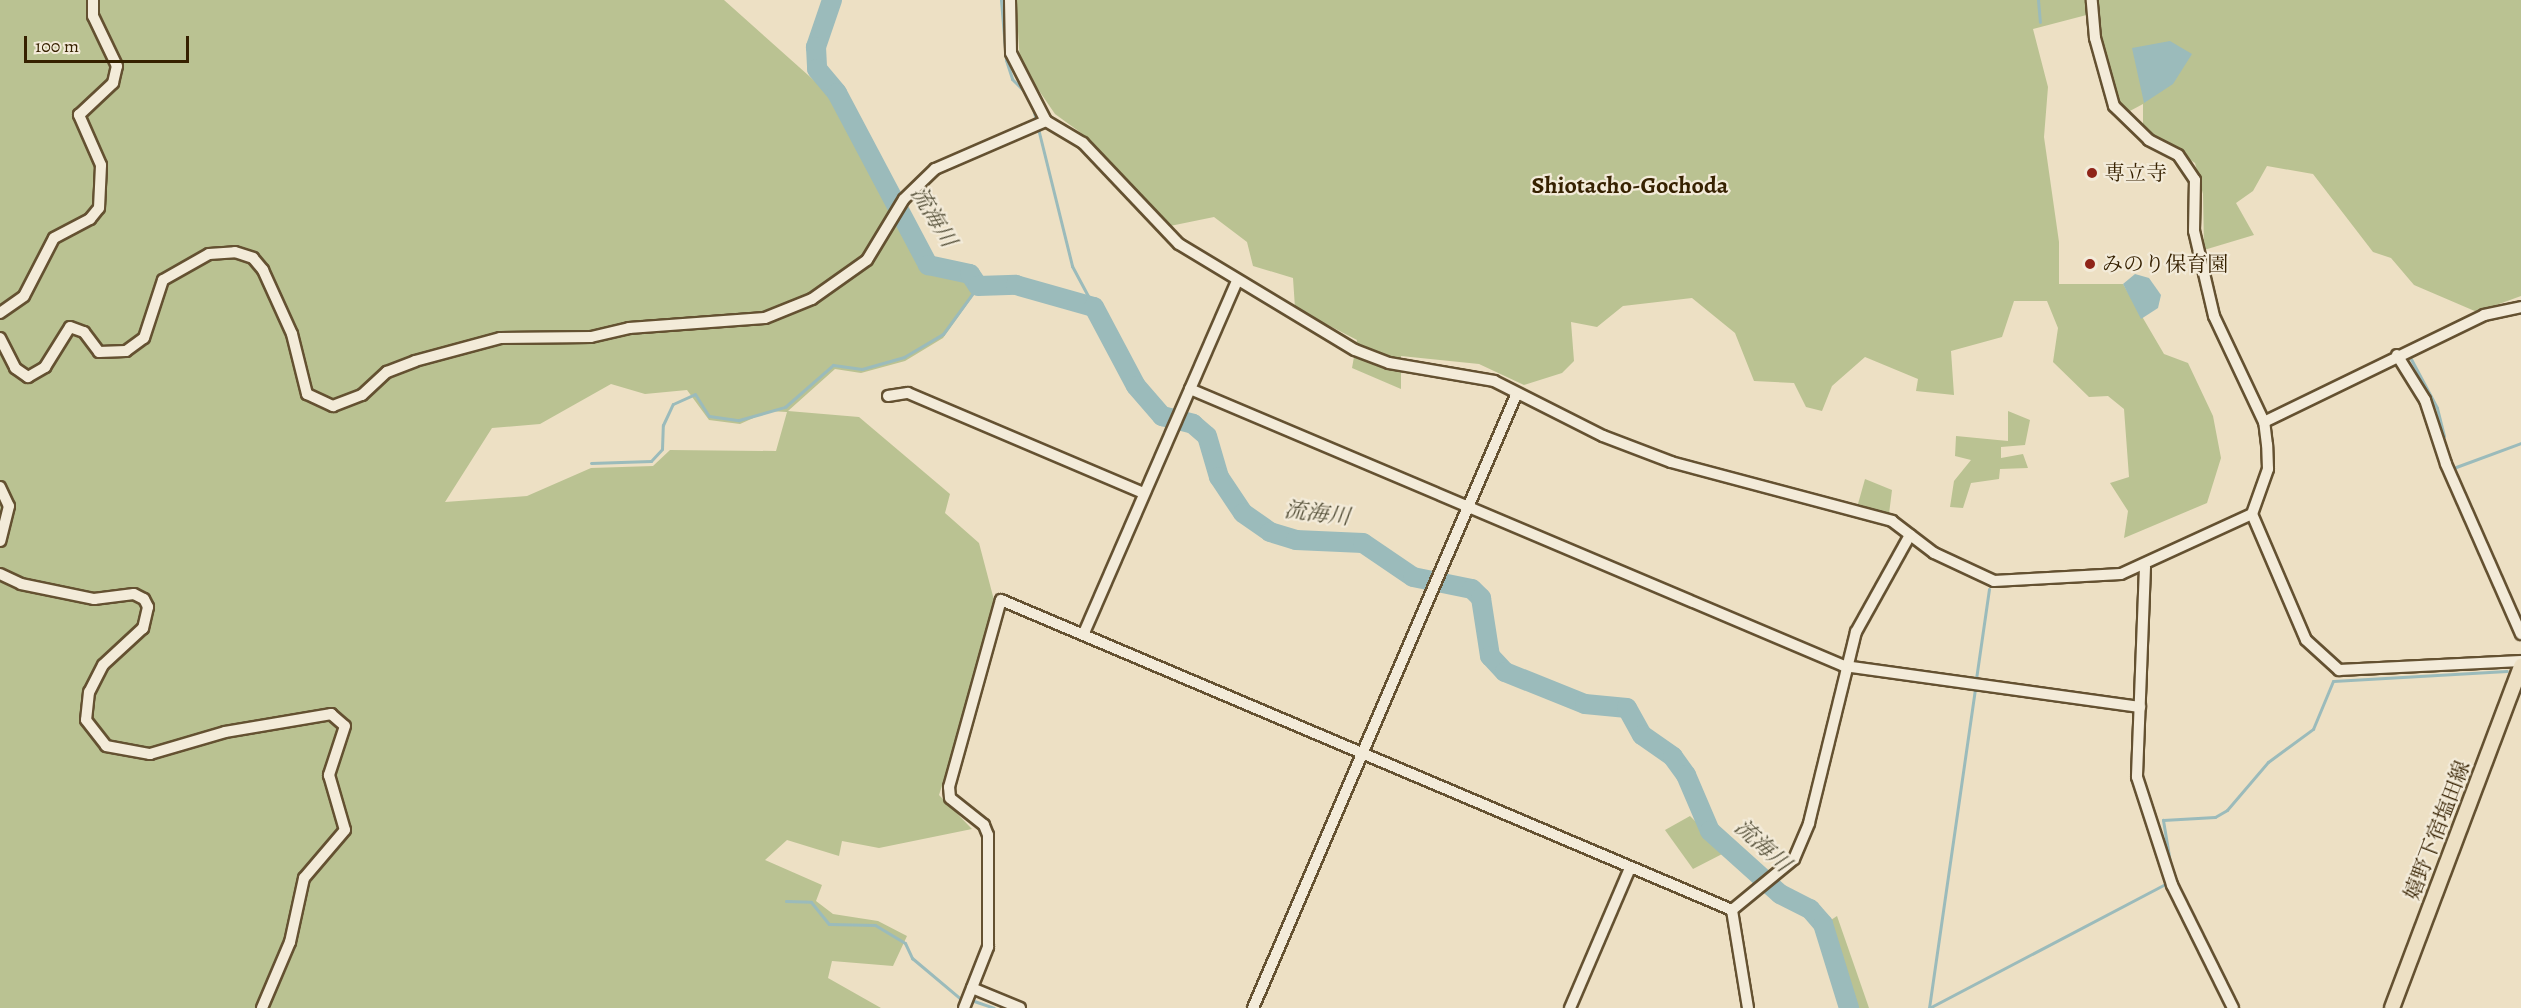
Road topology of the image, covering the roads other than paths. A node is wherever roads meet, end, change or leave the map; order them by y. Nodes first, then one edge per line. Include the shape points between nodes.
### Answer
1 (93, 0) edge
2 (1010, 0) edge
3 (2092, 0) edge
4 (1046, 121) junction
5 (1236, 283) junction
6 (2521, 307) edge
7 (0, 313) edge
8 (0, 338) edge
9 (2397, 355) junction
10 (1190, 389) junction
11 (1517, 393) junction
12 (888, 396) dead end
13 (2264, 423) junction
14 (0, 487) edge
15 (1144, 493) junction
16 (1468, 507) junction
17 (2252, 514) junction
18 (1910, 535) junction
19 (0, 541) edge
20 (2145, 567) junction
21 (0, 574) edge
22 (1084, 633) junction
23 (2521, 634) edge
24 (2521, 661) edge
25 (1844, 666) junction
26 (2521, 666) edge
27 (2140, 706) junction
28 (1363, 754) junction
29 (1630, 868) junction
30 (1732, 910) junction
31 (972, 988) junction
32 (262, 1008) edge
33 (964, 1008) edge
34 (1020, 1008) edge
35 (1253, 1008) edge
36 (1570, 1008) edge
37 (1748, 1008) edge
38 (2233, 1008) edge
39 (2392, 1008) edge

1 - 7 street via 93,16 117,66 113,83 79,115 100,165 99,208 90,219 54,238 24,296
2 - 4 street via 1011,53
3 - 13 street via 2094,38 2114,106 2149,140 2183,160 2194,180 2194,231 2214,316
4 - 5 street via 1083,143 1179,244
4 - 8 street via 935,169 904,199 867,260 787,312 591,337 500,338 387,372 362,395 333,406 307,394 292,334 262,270 246,254 209,254 172,272 158,288 144,338 126,351 99,352 84,332 70,327 45,367 28,377 15,368
5 - 10 street
5 - 11 street via 1380,360 1472,374
6 - 9 street via 2484,315 2451,336
9 - 13 street
9 - 23 street via 2425,400 2446,465
10 - 15 street
10 - 16 street
11 - 16 street
11 - 18 street via 1671,462 1829,501 1892,521
12 - 15 street via 908,393
13 - 17 street via 2268,469
14 - 19 street via 9,506
15 - 22 street
16 - 25 street
16 - 28 street
17 - 20 street
17 - 24 street via 2306,640 2339,670
18 - 20 street via 1962,569 1994,581 2039,582
18 - 25 street via 1856,632
20 - 27 street
21 - 32 street via 21,584 94,599 134,594 144,599 148,607 143,628 104,666 89,692 86,720 106,746 150,754 225,732 331,714 345,726 329,775 345,830 304,878 290,942
22 - 28 street
22 - 31 street via 1001,600 949,787 950,798 984,825 988,835 988,946
25 - 27 street
25 - 30 street via 1809,823 1794,859
26 - 39 main road, 嬉野下宿塩田線
27 - 38 street via 2138,777 2170,881
28 - 29 street
28 - 35 street
29 - 30 street
29 - 36 street
30 - 37 street
31 - 33 street
31 - 34 street

